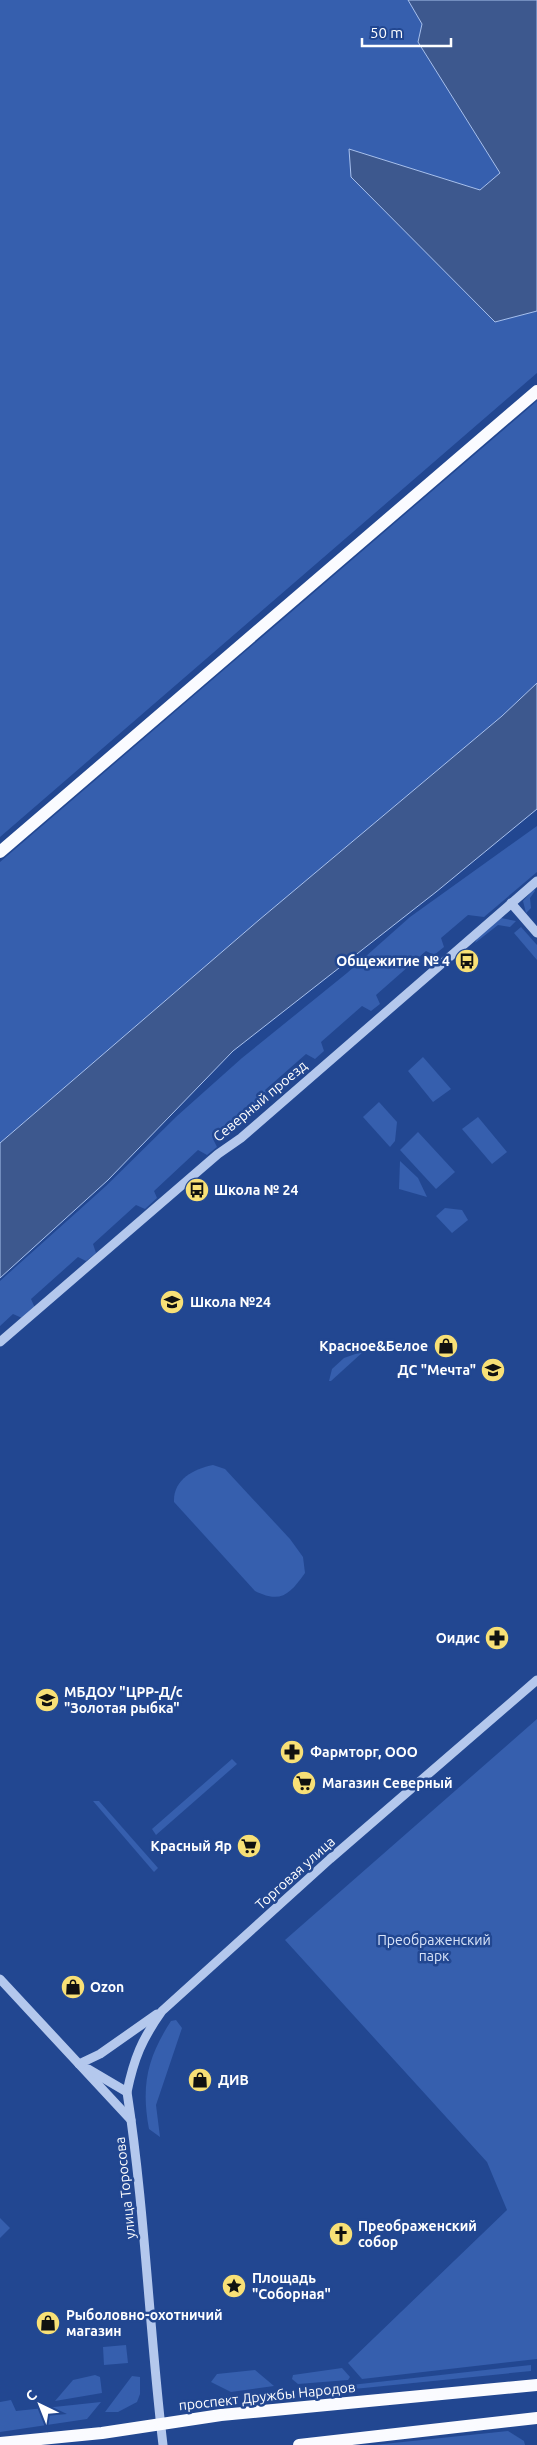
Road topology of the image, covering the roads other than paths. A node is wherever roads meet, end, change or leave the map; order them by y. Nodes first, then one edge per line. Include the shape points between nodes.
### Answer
1 (537, 391) edge
2 (0, 852) edge
3 (537, 881) edge
4 (511, 903) junction
5 (537, 933) edge
6 (0, 1342) edge
7 (537, 1680) edge
8 (0, 1979) edge
9 (162, 2011) junction
10 (79, 2064) junction
11 (105, 2092) junction
12 (127, 2092) junction
13 (131, 2121) junction
14 (537, 2385) edge
15 (537, 2418) edge
16 (160, 2423) junction
17 (0, 2444) edge
18 (162, 2445) edge
19 (299, 2445) edge

1 - 2 main road
3 - 4 street, Северный проезд
4 - 5 street
4 - 6 street, Северный проезд
7 - 9 street, Торговая улица
8 - 10 street, улица Торосова
9 - 10 street via 100,2054
9 - 12 street, Торговая улица via 143,2037
10 - 11 street, улица Торосова
10 - 12 street
11 - 12 street
11 - 13 street, улица Торосова
12 - 13 street, Торговая улица
13 - 16 street, улица Торосова
14 - 16 main road, проспект Дружбы Народов
15 - 19 main road
16 - 17 main road, проспект Дружбы Народов
16 - 18 street, улица Торосова

